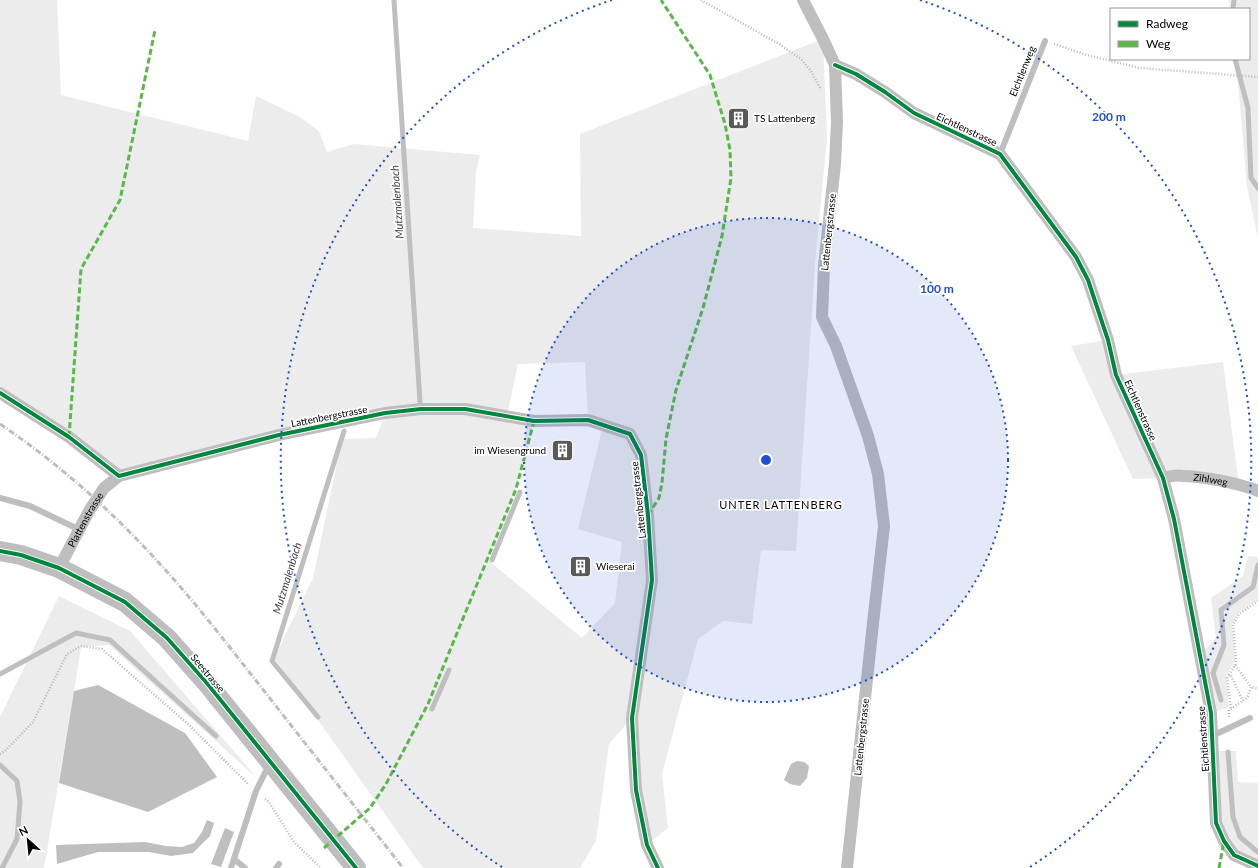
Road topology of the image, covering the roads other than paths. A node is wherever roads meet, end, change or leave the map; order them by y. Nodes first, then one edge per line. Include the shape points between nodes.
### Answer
1 (803, 0) edge
2 (1045, 41) road end
3 (834, 65) junction
4 (1000, 154) junction
5 (0, 393) edge
6 (119, 476) junction
7 (1163, 478) junction
8 (1258, 491) edge
9 (0, 498) edge
10 (78, 530) junction
11 (0, 551) edge
12 (58, 568) junction
13 (1250, 718) dead end
14 (1212, 736) junction
15 (271, 762) junction
16 (234, 860) junction
17 (1258, 866) edge
18 (231, 868) edge
19 (245, 868) edge
20 (356, 868) edge
21 (658, 868) edge
22 (848, 868) edge

1 - 3 street, Lattenbergstrasse via 824,39
2 - 4 lane, Eichtlenweg
3 - 4 street, Eichtlenstrasse via 856,74 914,113
3 - 22 street, Lattenbergstrasse via 837,122 822,318 836,346 868,436 878,474 884,526
4 - 7 street, Eichtlenstrasse via 1076,257 1088,280 1108,340 1116,375
5 - 6 street via 68,437
6 - 10 street, Plattenstrasse via 104,488
6 - 21 street, Lattenbergstrasse via 279,435 386,413 421,409 465,409 534,421 588,420 630,434 641,455 652,580 632,718 636,790 647,846
7 - 8 street, Zihlweg via 1184,476 1224,482
7 - 14 street, Eichtlenstrasse via 1181,553 1211,713
9 - 10 lane via 30,506
10 - 12 street, Plattenstrasse
11 - 12 main road, Seestrasse via 21,555
12 - 15 main road, Seestrasse via 125,602 167,638
13 - 14 lane
14 - 17 street, Eichtlenstrasse via 1216,824 1224,842 1234,855
15 - 16 lane via 256,791
15 - 20 main road, Seestrasse
16 - 18 lane
16 - 19 lane

